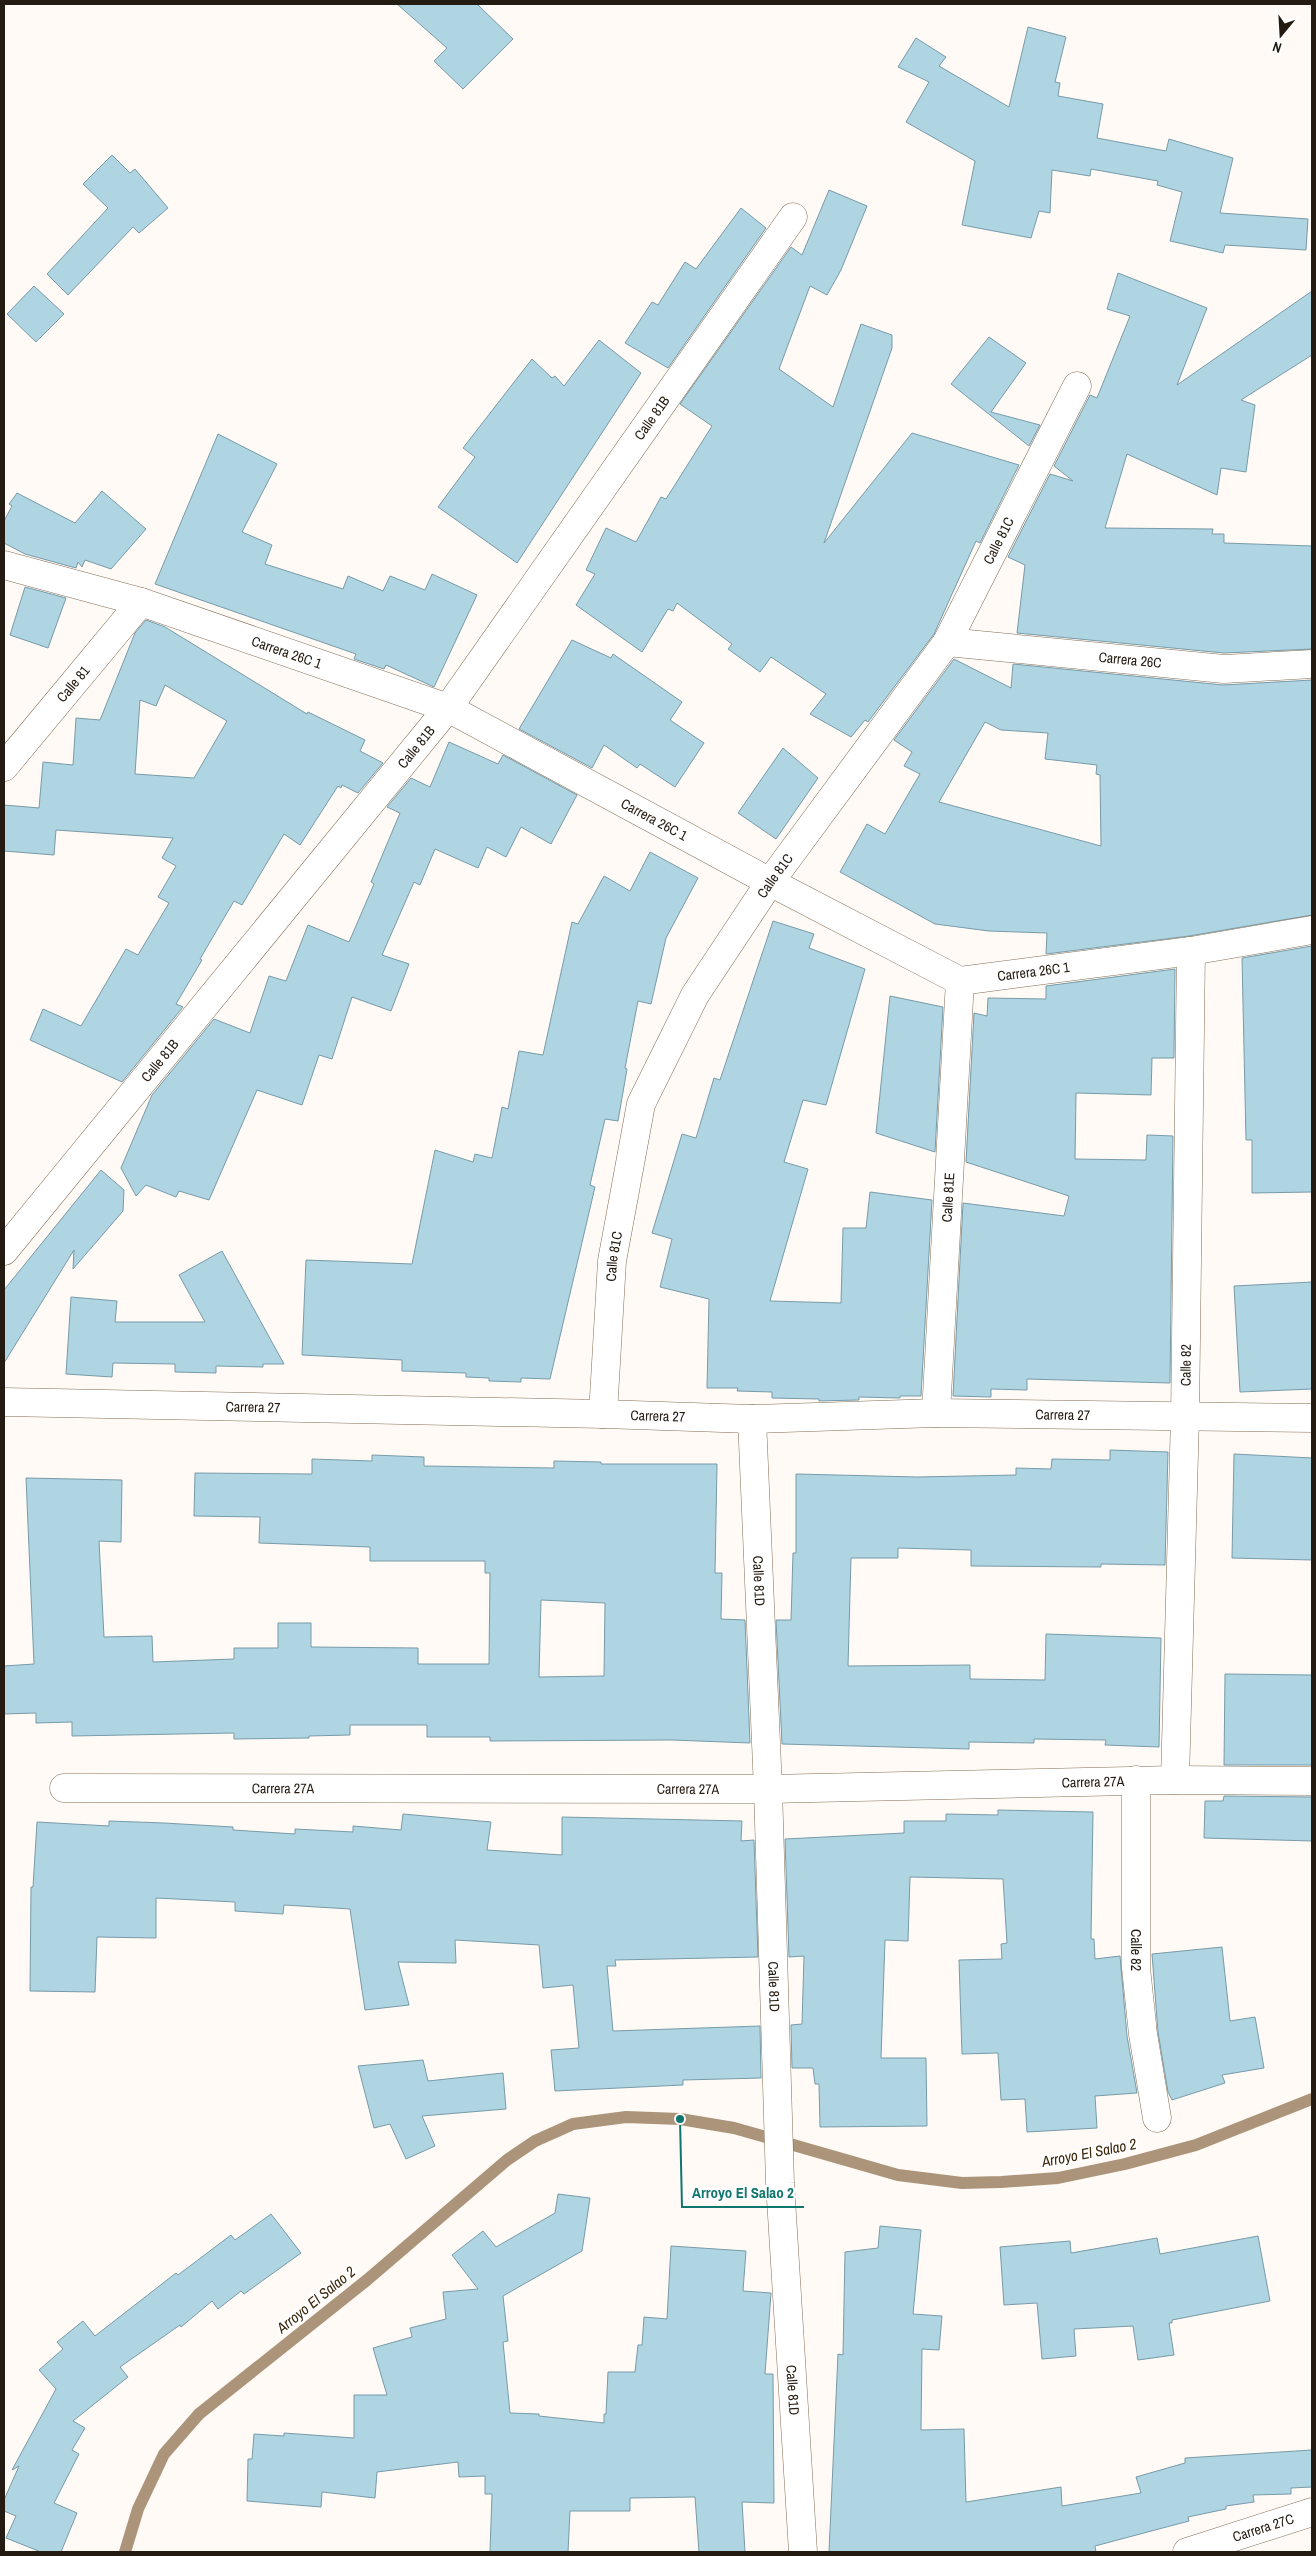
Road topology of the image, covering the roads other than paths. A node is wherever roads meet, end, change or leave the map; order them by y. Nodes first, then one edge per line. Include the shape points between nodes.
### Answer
1 (793, 216) dead end
2 (1077, 386) dead end
3 (4, 565) edge
4 (141, 602) junction
5 (947, 642) junction
6 (1312, 664) edge
7 (448, 708) junction
8 (4, 767) edge
9 (770, 882) junction
10 (1312, 930) edge
11 (1191, 950) junction
12 (960, 981) junction
13 (4, 1251) edge
14 (4, 1402) edge
15 (936, 1413) junction
16 (603, 1414) junction
17 (1184, 1417) junction
18 (1312, 1418) edge
19 (752, 1419) junction
20 (1136, 1780) junction
21 (1175, 1780) junction
22 (1312, 1781) edge
23 (64, 1788) dead end
24 (768, 1789) junction
25 (1157, 2118) dead end
26 (1312, 2512) edge
27 (803, 2552) edge
28 (1187, 2552) edge

1 - 7 street, Calle 81B
2 - 5 street, Calle 81C
3 - 4 street, Carrera 26C 1
4 - 7 street, Carrera 26C 1
4 - 8 street, Calle 81
5 - 6 street, Carrera 26C via 1224,669
5 - 9 street, Calle 81C
7 - 9 street, Carrera 26C 1
7 - 13 street, Calle 81B
9 - 12 street, Carrera 26C 1
9 - 16 street, Calle 81C via 695,996 641,1104 612,1261
10 - 11 street, Carrera 26C 1
11 - 12 street, Carrera 26C 1
11 - 17 street, Calle 82
12 - 15 street, Calle 81E
14 - 16 street, Carrera 27
15 - 17 street, Carrera 27
15 - 19 street, Carrera 27
16 - 19 street, Carrera 27
17 - 18 street, Carrera 27
17 - 21 street, Calle 82
19 - 24 street, Calle 81D
20 - 21 street, Carrera 27A
20 - 24 street, Carrera 27A
20 - 25 street, Calle 82 via 1136,1968
21 - 22 street, Carrera 27A
23 - 24 street, Carrera 27A
24 - 27 street, Calle 81D via 780,2174
26 - 28 street, Carrera 27C

